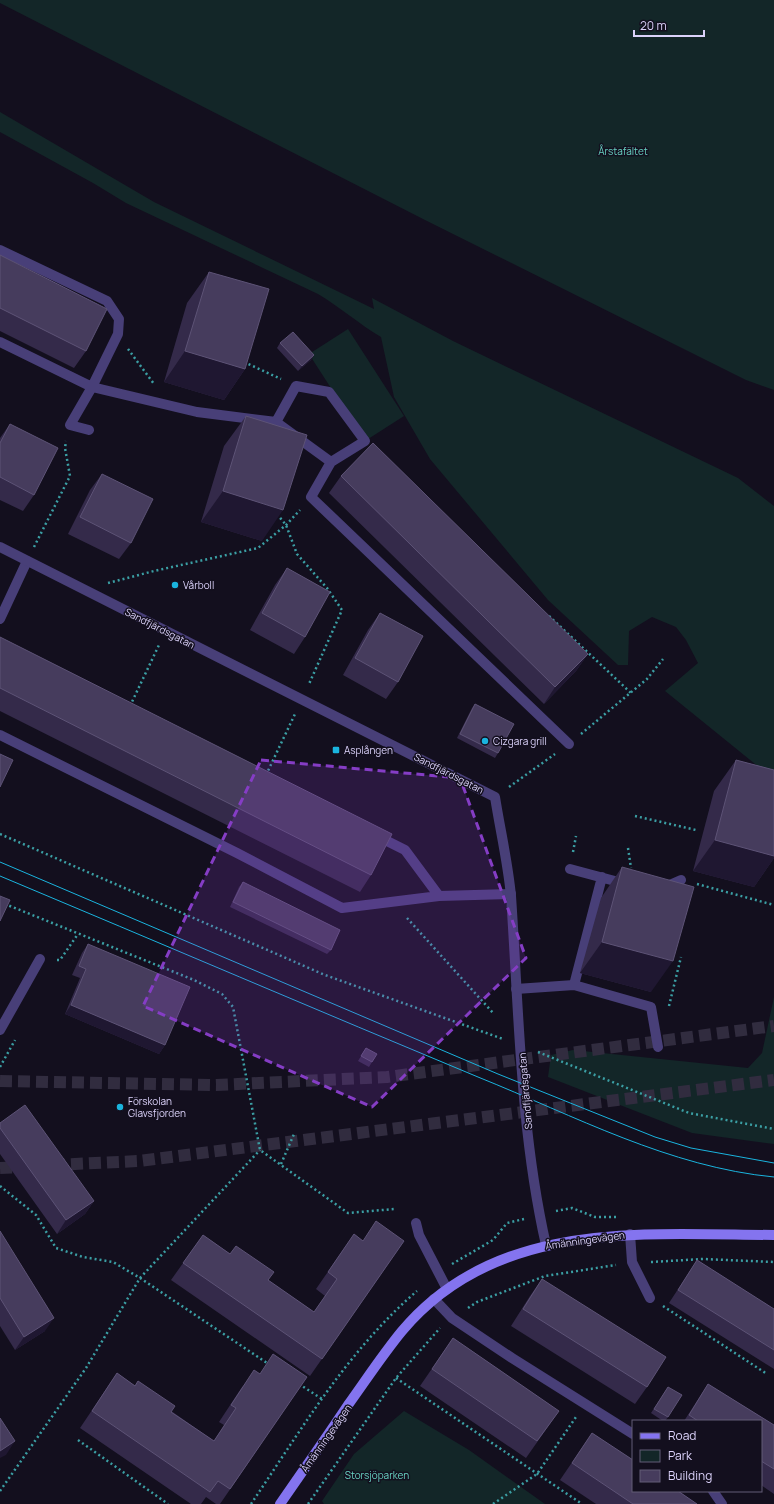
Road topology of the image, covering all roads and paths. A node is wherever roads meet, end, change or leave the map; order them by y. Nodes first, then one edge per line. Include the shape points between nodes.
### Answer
1 (0, 250) edge
2 (118, 334) junction
3 (0, 342) edge
4 (243, 361) edge
5 (296, 386) junction
6 (92, 387) junction
7 (169, 405) junction
8 (276, 422) junction
9 (70, 425) junction
10 (89, 430) dead end
11 (331, 462) junction
12 (311, 497) junction
13 (277, 513) edge
14 (286, 525) junction
15 (0, 547) edge
16 (27, 561) junction
17 (84, 590) junction
18 (547, 614) edge
19 (0, 619) edge
20 (166, 630) junction
21 (631, 693) dead end
22 (302, 700) junction
23 (127, 711) edge
24 (0, 735) edge
25 (569, 744) dead end
26 (264, 780) edge
27 (635, 816) dead end
28 (696, 830) dead end
29 (370, 832) edge
30 (0, 834) edge
31 (570, 869) dead end
32 (602, 877) junction
33 (681, 880) joint
34 (633, 886) edge
35 (652, 889) edge
36 (511, 894) junction
37 (439, 896) junction
38 (0, 902) edge
39 (392, 902) junction
40 (774, 905) edge
41 (78, 934) junction
42 (681, 957) edge
43 (40, 959) joint
44 (574, 985) junction
45 (516, 989) junction
46 (668, 1010) dead end
47 (494, 1014) dead end
48 (0, 1030) edge
49 (521, 1045) junction
50 (658, 1047) dead end
51 (774, 1129) edge
52 (294, 1134) dead end
53 (260, 1150) junction
54 (281, 1164) junction
55 (0, 1186) edge
56 (394, 1209) dead end
57 (539, 1215) junction
58 (618, 1217) dead end
59 (416, 1223) dead end
60 (630, 1234) junction
61 (774, 1235) edge
62 (546, 1245) junction
63 (632, 1262) junction
64 (774, 1262) edge
65 (439, 1272) junction
66 (140, 1278) junction
67 (448, 1289) junction
68 (650, 1298) joint
69 (434, 1299) junction
70 (452, 1318) junction
71 (276, 1369) edge
72 (766, 1374) dead end
73 (396, 1378) junction
74 (296, 1382) edge
75 (322, 1399) junction
76 (585, 1403) junction
77 (632, 1433) edge
78 (78, 1440) dead end
79 (537, 1474) junction
80 (0, 1491) edge
81 (714, 1492) edge
82 (168, 1504) edge
83 (251, 1504) edge
84 (280, 1504) edge
85 (308, 1504) edge
86 (493, 1504) edge
87 (582, 1504) edge
88 (722, 1504) edge

1 - 2 street via 107,301 119,319
2 - 6 street
2 - 7 path
3 - 6 street
4 - 5 path
5 - 8 street
5 - 11 street via 329,392 364,441
6 - 7 street
6 - 9 street
7 - 8 street via 197,412
8 - 11 street
9 - 10 street
9 - 16 path via 65,448 70,476
11 - 12 street
12 - 14 path
12 - 25 street
13 - 14 path
14 - 17 path via 258,548 154,571
14 - 22 path via 297,554 327,588 342,610
15 - 16 street, Sandfjärdsgatan
16 - 17 street, Sandfjärdsgatan
16 - 19 street
17 - 20 street, Sandfjärdsgatan
18 - 21 path
20 - 22 street, Sandfjärdsgatan
20 - 23 path
22 - 26 path
22 - 36 street, Sandfjärdsgatan via 495,797
24 - 39 street via 342,908
27 - 28 path
29 - 37 street via 405,850
30 - 49 path via 325,975
31 - 32 street
32 - 34 street
32 - 44 street
33 - 35 street via 659,890
33 - 40 path
36 - 37 street
36 - 45 street, Sandfjärdsgatan
37 - 39 street
38 - 41 path
39 - 47 path
41 - 43 path via 60,960
41 - 53 path via 194,980 222,994 233,1007
42 - 46 path
43 - 48 street
44 - 45 street
44 - 50 street via 651,1007
45 - 49 street, Sandfjärdsgatan
49 - 51 path via 689,1113
49 - 57 street, Sandfjärdsgatan via 528,1132
52 - 54 path
53 - 54 path
53 - 66 path
54 - 56 path via 348,1213
55 - 66 path via 36,1215 56,1248 83,1257 114,1262
57 - 58 path via 572,1208 595,1217
57 - 62 street, Sandfjärdsgatan
57 - 65 path via 507,1223 493,1240
59 - 65 street via 419,1235
60 - 61 street, Åmänningevägen
60 - 62 street, Åmänningevägen via 596,1236
60 - 63 street
62 - 67 street, Åmänningevägen via 509,1256 478,1270
63 - 64 path via 703,1259
63 - 68 street
63 - 70 path via 545,1276 477,1302
65 - 67 street
65 - 75 path via 392,1313 358,1351
66 - 71 path
66 - 80 path via 86,1368
67 - 69 street, Åmänningevägen
68 - 72 path
69 - 70 street
69 - 84 street, Åmänningevägen via 403,1330 376,1365
70 - 73 path
70 - 76 street
73 - 79 path
73 - 85 path
74 - 75 path
75 - 83 path
76 - 77 street
76 - 79 path
78 - 82 path
79 - 86 path
79 - 87 path
81 - 88 street

